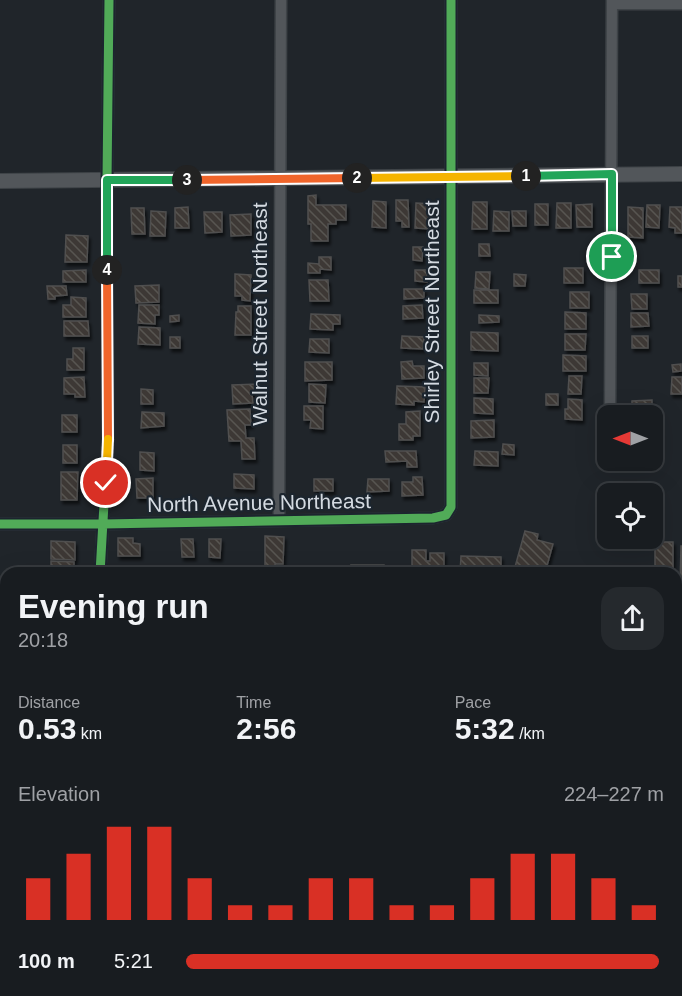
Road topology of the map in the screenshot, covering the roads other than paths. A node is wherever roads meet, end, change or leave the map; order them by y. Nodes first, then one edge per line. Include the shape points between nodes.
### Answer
1 (109, 0) edge
2 (281, 0) edge
3 (452, 0) edge
4 (612, 2) edge
5 (682, 4) edge
6 (612, 174) junction
7 (682, 174) edge
8 (450, 177) junction
9 (280, 179) junction
10 (107, 180) junction
11 (0, 181) edge
12 (610, 405) edge
13 (446, 515) joint
14 (279, 521) junction
15 (0, 524) edge
16 (103, 524) junction
17 (100, 567) edge

1 - 10 street
2 - 9 street, Walnut Street Northeast
3 - 8 street, Shirley Street Northeast
4 - 5 street
4 - 6 street
6 - 7 main road
6 - 8 main road
6 - 12 street
8 - 9 main road
8 - 13 street, Shirley Street Northeast via 451,507
9 - 10 main road
9 - 14 street, Walnut Street Northeast
10 - 11 main road
10 - 16 street via 108,435
13 - 14 street, North Avenue Northeast
14 - 16 street, North Avenue Northeast
15 - 16 street, North Avenue Northeast
16 - 17 street

